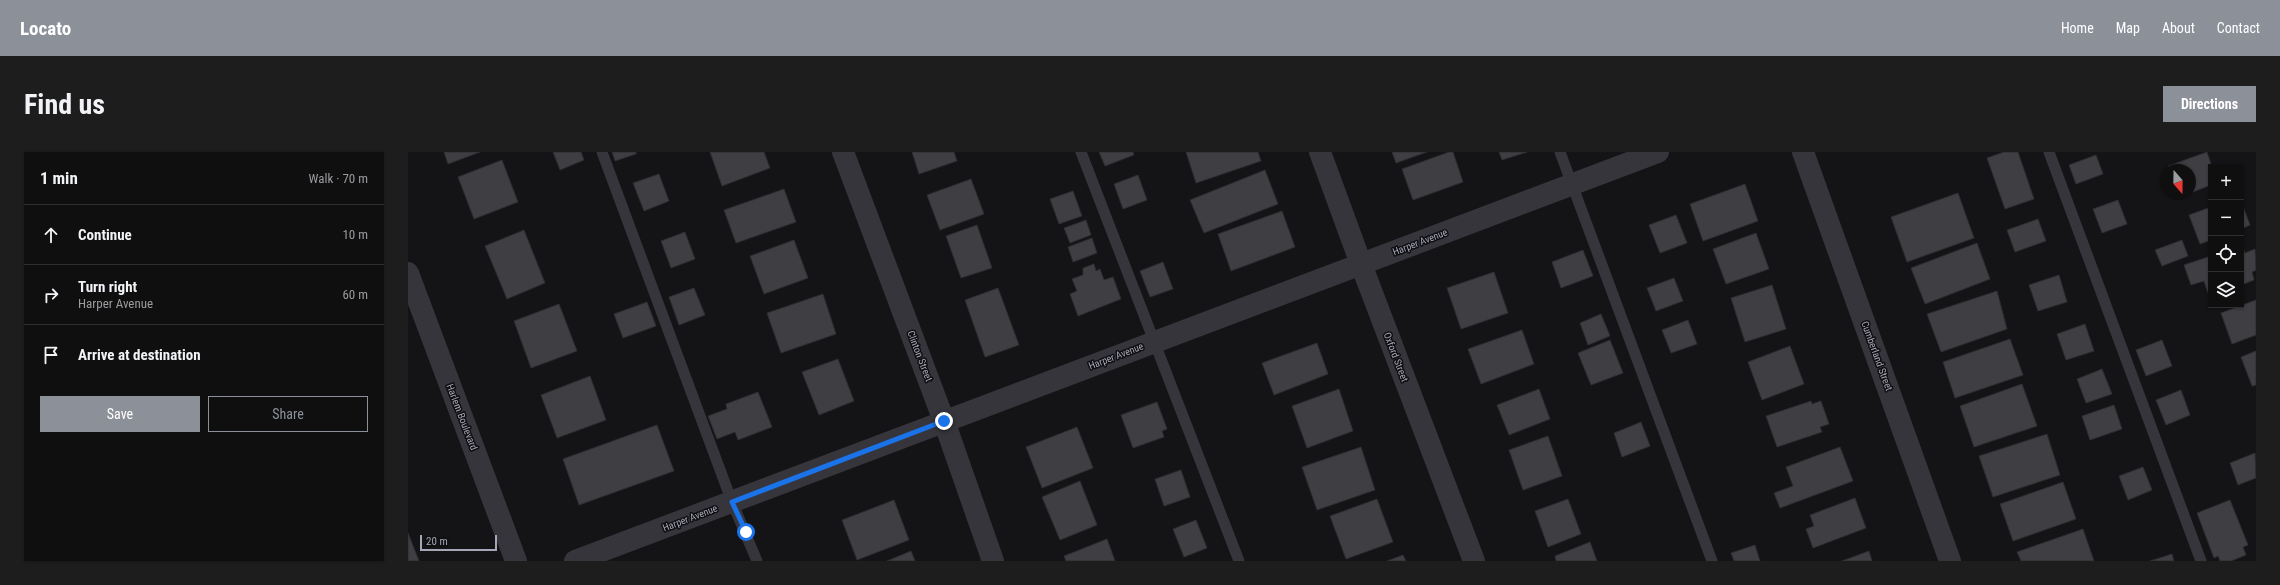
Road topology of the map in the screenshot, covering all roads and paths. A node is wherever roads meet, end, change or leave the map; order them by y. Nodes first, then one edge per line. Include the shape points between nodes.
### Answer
1 (602, 152) edge
2 (843, 152) edge
3 (1081, 152) edge
4 (1320, 152) edge
5 (1560, 152) edge
6 (1658, 152) edge
7 (1803, 152) edge
8 (2049, 152) edge
9 (1572, 185) junction
10 (1361, 264) junction
11 (409, 282) edge
12 (1153, 342) junction
13 (944, 421) junction
14 (732, 502) junction
15 (516, 561) edge
16 (575, 561) edge
17 (756, 561) edge
18 (993, 561) edge
19 (1239, 561) edge
20 (1474, 561) edge
21 (1712, 561) edge
22 (1950, 561) edge
23 (2201, 561) edge

1 - 14 lane
2 - 13 street, Clinton Street
3 - 12 lane
4 - 10 street, Oxford Street
5 - 9 lane
6 - 9 street, Harper Avenue
7 - 22 street, Cumberland Street
8 - 23 lane
9 - 10 street, Harper Avenue
9 - 21 lane
10 - 12 street, Harper Avenue
10 - 20 street, Oxford Street
11 - 15 street, Harlem Boulevard
12 - 13 street, Harper Avenue
12 - 19 lane
13 - 14 street, Harper Avenue
13 - 18 street, Clinton Street
14 - 16 street, Harper Avenue
14 - 17 lane

